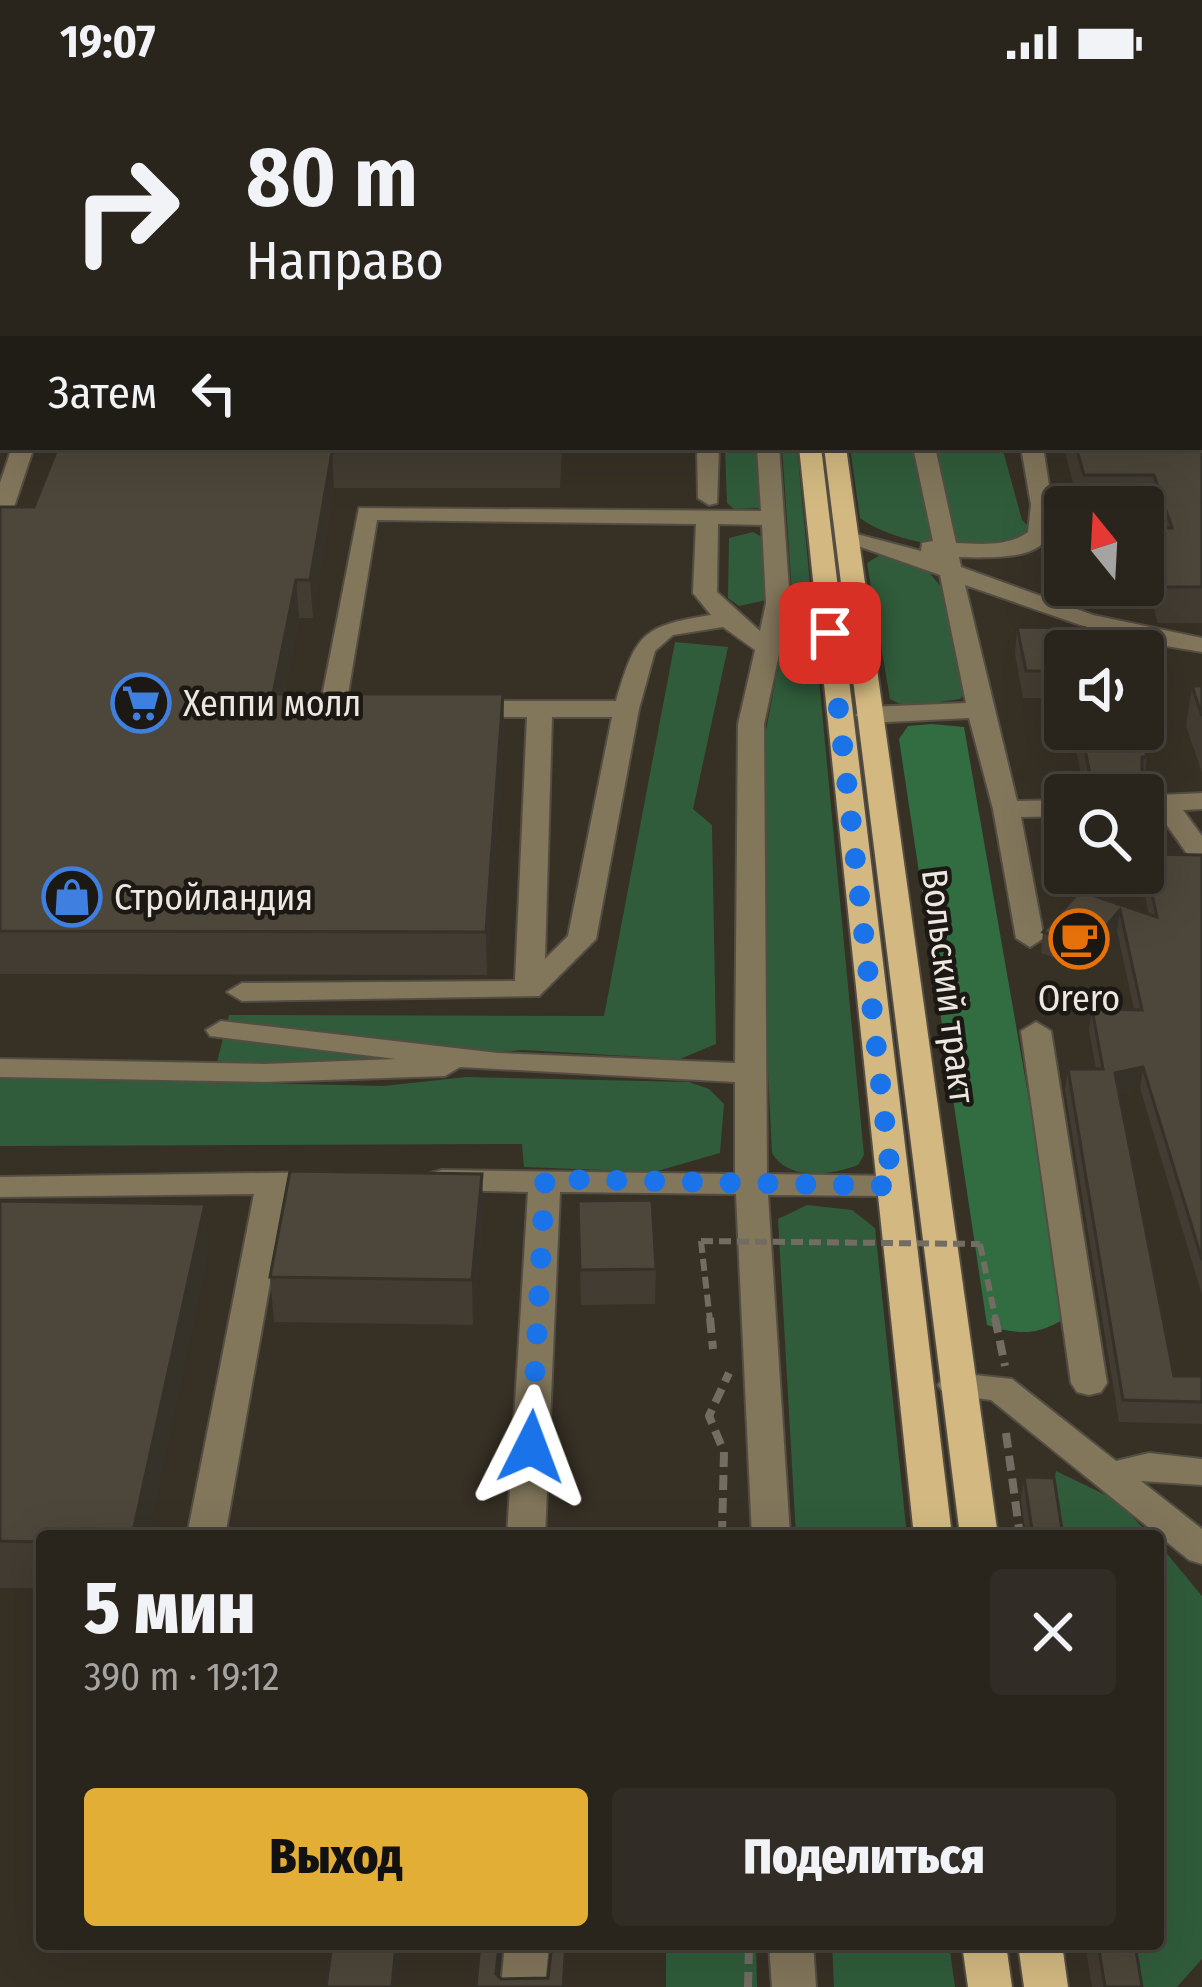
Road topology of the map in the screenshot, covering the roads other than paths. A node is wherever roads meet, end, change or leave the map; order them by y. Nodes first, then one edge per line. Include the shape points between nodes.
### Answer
1 (22, 450) edge
2 (708, 450) edge
3 (768, 450) edge
4 (810, 450) edge
5 (836, 450) edge
6 (925, 450) edge
7 (1032, 450) edge
8 (708, 507) junction
9 (0, 516) edge
10 (773, 518) junction
11 (849, 539) junction
12 (951, 560) junction
13 (728, 619) junction
14 (1202, 645) edge
15 (765, 646) junction
16 (380, 708) edge
17 (425, 708) edge
18 (626, 709) junction
19 (541, 710) junction
20 (980, 710) junction
21 (868, 715) junction
22 (1202, 801) edge
23 (1164, 803) edge
24 (1044, 808) edge
25 (1006, 809) junction
26 (1164, 815) edge
27 (1202, 855) edge
28 (1030, 938) dead end
29 (529, 990) junction
30 (242, 992) dead end
31 (221, 1030) dead end
32 (1036, 1031) dead end
33 (498, 1062) junction
34 (0, 1068) edge
35 (750, 1073) junction
36 (545, 1179) junction
37 (409, 1181) edge
38 (751, 1181) junction
39 (363, 1182) edge
40 (272, 1183) junction
41 (892, 1186) junction
42 (0, 1187) edge
43 (1089, 1383) dead end
44 (956, 1385) junction
45 (1202, 1472) edge
46 (1109, 1476) junction
47 (207, 1530) edge
48 (526, 1530) edge
49 (771, 1530) edge
50 (932, 1530) edge
51 (978, 1530) edge
52 (1202, 1550) edge
53 (526, 1950) edge
54 (791, 1950) edge
55 (985, 1950) edge
56 (1041, 1950) edge
57 (523, 1987) edge
58 (794, 1987) edge
59 (989, 1987) edge
60 (1046, 1987) edge

1 - 9 street
2 - 8 street
3 - 10 street
4 - 41 main road
5 - 11 main road, Вольский тракт
6 - 12 street
7 - 12 street via 1043,527 1037,540
8 - 10 street
8 - 13 street via 705,593
8 - 16 street via 368,513 333,707
10 - 15 street via 778,602
11 - 12 street
11 - 21 main road, Вольский тракт
12 - 14 street via 1111,628
12 - 20 street
13 - 15 street
13 - 18 street via 666,629 644,648
15 - 35 street via 751,724
17 - 19 street
18 - 19 street
18 - 29 street via 582,938
19 - 29 street
20 - 21 street
20 - 25 street
21 - 44 main road, Вольский тракт
22 - 23 street
24 - 25 street
25 - 28 street
26 - 27 street
29 - 30 street
31 - 33 street
32 - 43 street
33 - 34 street via 264,1073
33 - 35 street
35 - 38 street
36 - 37 street
36 - 38 street
36 - 48 street
38 - 41 street
38 - 49 street
39 - 40 street
40 - 42 street
40 - 47 street
41 - 50 main road
44 - 46 street via 1000,1388
44 - 51 main road, Вольский тракт
45 - 46 street via 1148,1466
46 - 52 street
53 - 57 street
54 - 58 street
55 - 59 main road
56 - 60 main road

